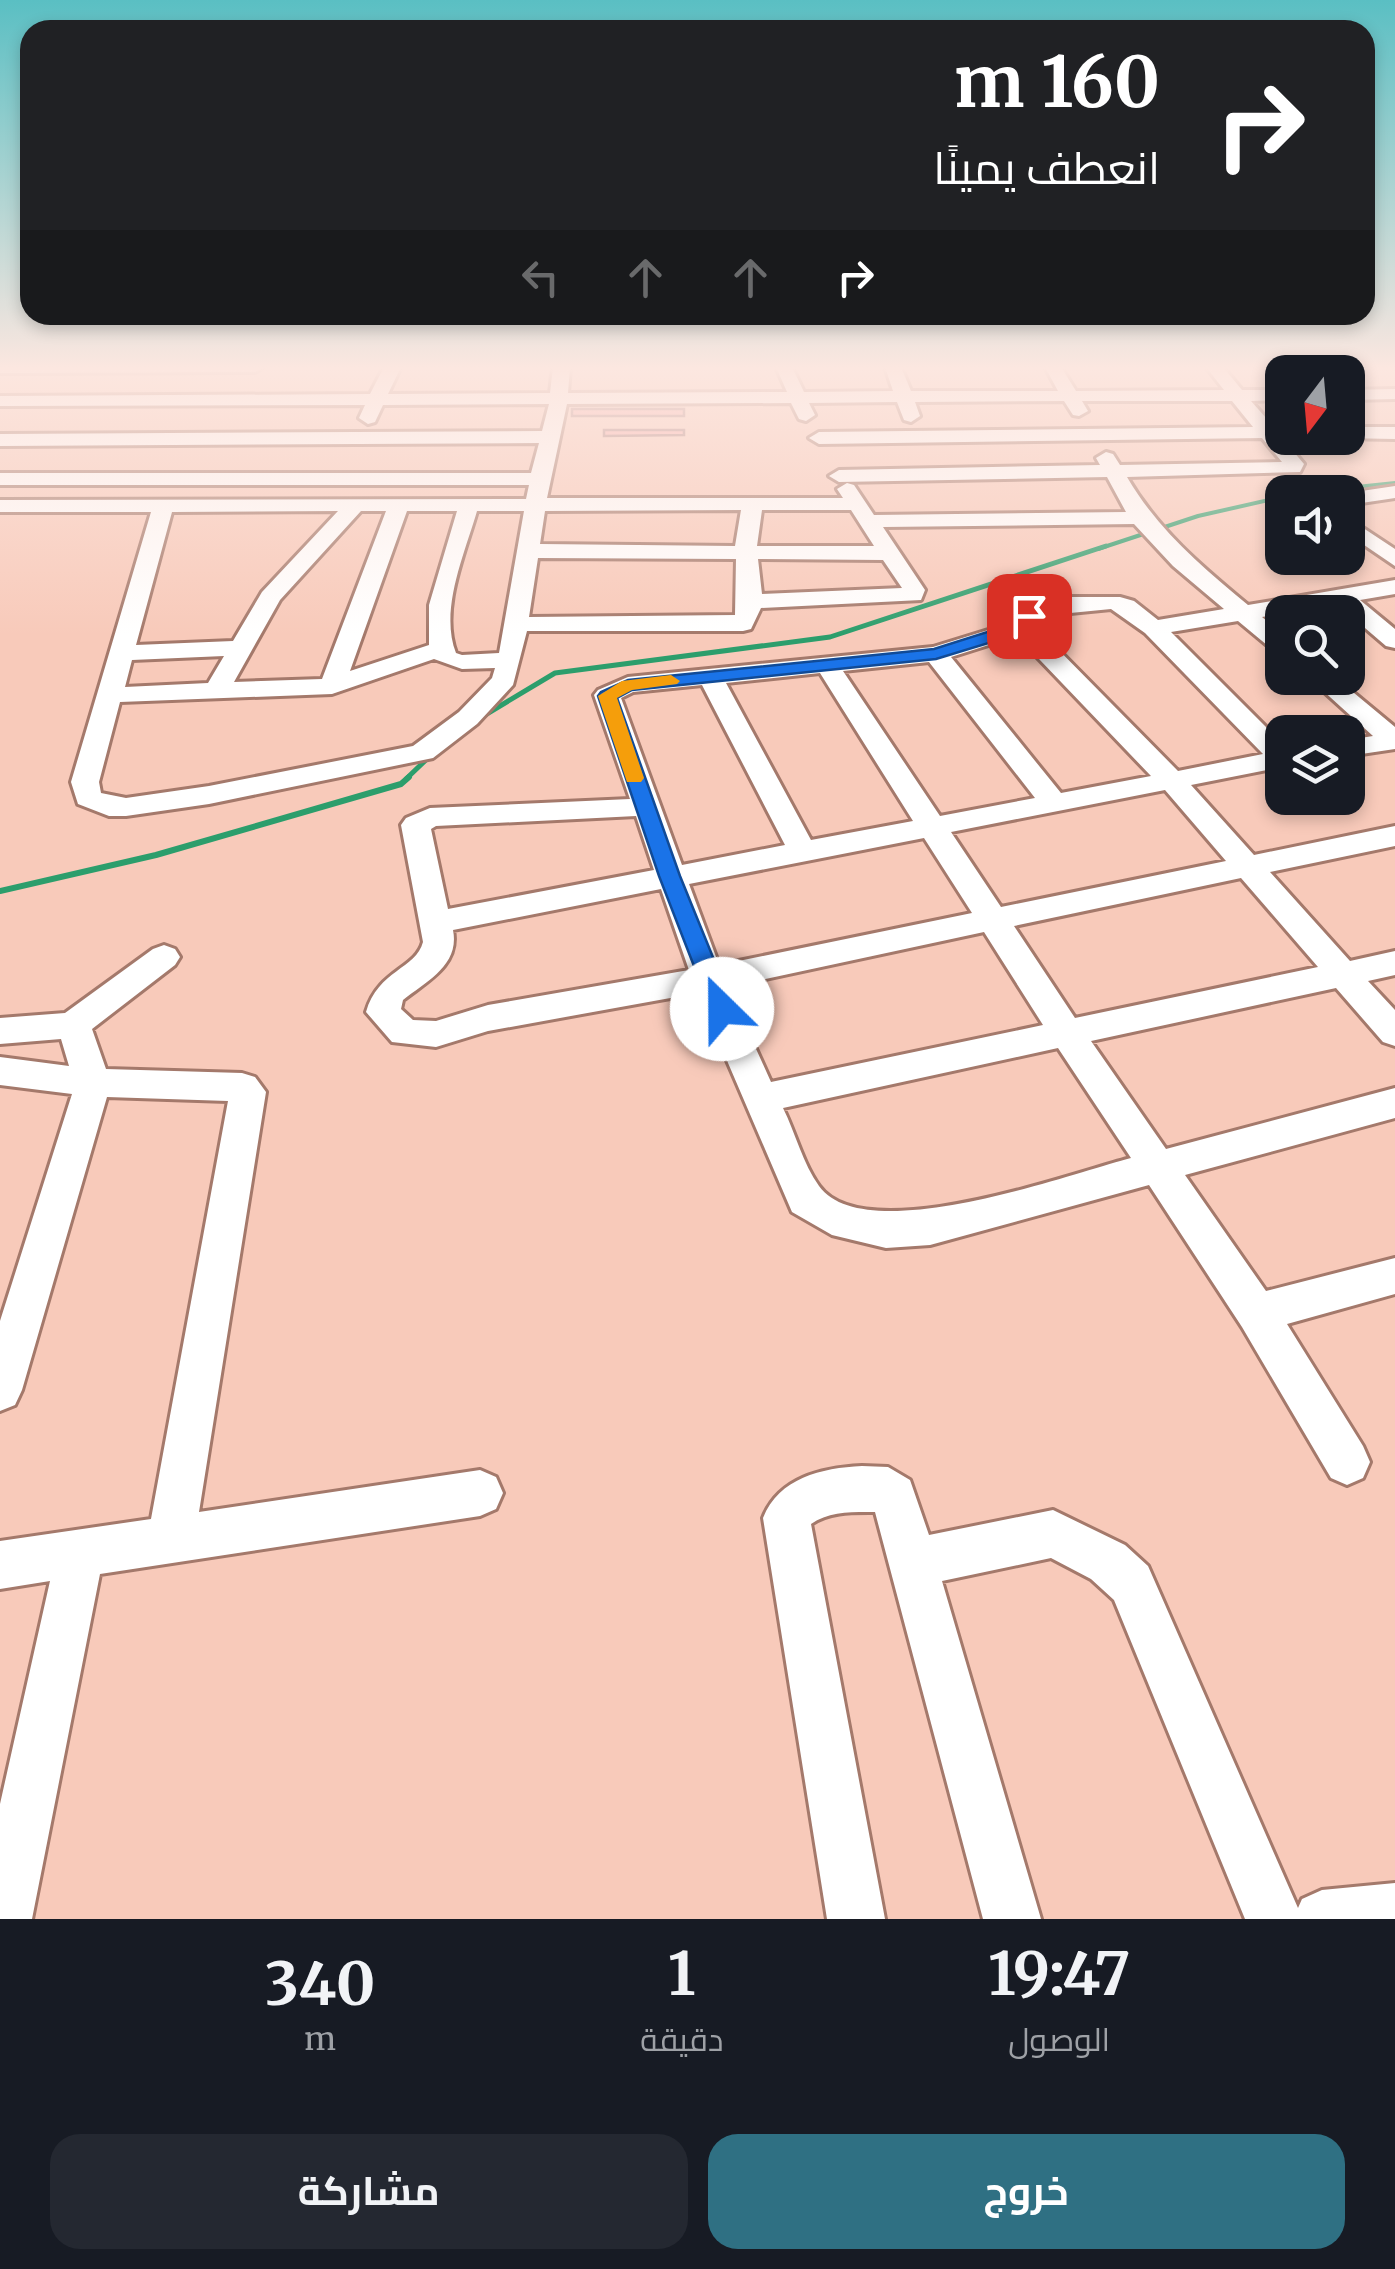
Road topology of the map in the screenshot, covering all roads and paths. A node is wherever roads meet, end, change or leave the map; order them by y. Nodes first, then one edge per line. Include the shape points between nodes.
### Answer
1 (159, 457) edge
2 (350, 457) edge
3 (547, 457) edge
4 (829, 457) edge
5 (925, 457) edge
6 (1105, 457) edge
7 (1290, 457) edge
8 (1115, 474) junction
9 (840, 476) junction
10 (144, 478) junction
11 (0, 479) edge
12 (340, 479) junction
13 (538, 492) junction
14 (1395, 492) edge
15 (1365, 496) edge
16 (939, 498) junction
17 (751, 504) junction
18 (125, 505) junction
19 (163, 505) junction
20 (468, 505) junction
21 (0, 506) edge
22 (398, 506) junction
23 (354, 507) junction
24 (325, 508) junction
25 (861, 512) junction
26 (1140, 518) junction
27 (1365, 537) edge
28 (529, 551) junction
29 (747, 552) junction
30 (886, 552) junction
31 (1395, 559) edge
32 (1395, 587) edge
33 (1348, 595) edge
34 (750, 601) junction
35 (1265, 609) edge
36 (1244, 612) junction
37 (1365, 616) edge
38 (516, 624) junction
39 (1022, 627) junction
40 (1153, 628) junction
41 (1265, 630) edge
42 (1395, 641) edge
43 (240, 648) junction
44 (440, 649) junction
45 (121, 653) junction
46 (936, 654) junction
47 (510, 660) junction
48 (827, 665) junction
49 (710, 676) junction
50 (332, 686) junction
51 (216, 692) junction
52 (1340, 695) edge
53 (109, 696) junction
54 (1265, 741) edge
55 (1395, 741) edge
56 (1365, 745) edge
57 (1265, 761) edge
58 (1170, 780) junction
59 (1052, 800) junction
60 (644, 807) junction
61 (934, 825) junction
62 (1395, 836) edge
63 (802, 850) junction
64 (1249, 868) junction
65 (670, 876) junction
66 (994, 919) junction
67 (433, 923) junction
68 (164, 957) dead end
69 (1395, 963) edge
70 (1346, 976) junction
71 (708, 980) junction
72 (74, 1025) junction
73 (0, 1031) edge
74 (1395, 1033) edge
75 (1067, 1034) junction
76 (0, 1071) edge
77 (92, 1083) junction
78 (763, 1098) junction
79 (1395, 1104) edge
80 (1159, 1169) junction
81 (1395, 1276) edge
82 (1257, 1313) junction
83 (3, 1373) edge
84 (1347, 1462) dead end
85 (480, 1493) dead end
86 (170, 1542) junction
87 (80, 1554) junction
88 (915, 1562) junction
89 (0, 1565) edge
90 (1395, 1912) edge
91 (3, 1919) edge
92 (856, 1919) edge
93 (1012, 1919) edge
94 (1274, 1919) edge
95 (1322, 1919) edge

1 - 10 street
2 - 12 street
3 - 13 street
4 - 9 street
5 - 16 street
6 - 8 street
7 - 8 street via 1293,468
8 - 16 street
8 - 26 street
9 - 16 street
9 - 25 street
10 - 11 street
10 - 12 street
10 - 18 street
12 - 13 street
12 - 24 street
13 - 17 street
13 - 20 street
13 - 28 street
14 - 15 street
16 - 25 street
16 - 26 street
17 - 25 street
17 - 29 street
18 - 19 street
18 - 21 street
19 - 24 street
19 - 45 street
20 - 22 street
20 - 44 street via 444,588
22 - 23 street
22 - 50 street
23 - 24 street
23 - 43 street via 270,597
25 - 30 street
26 - 36 street via 1180,561
27 - 31 street
28 - 29 street
28 - 38 street
29 - 30 street
29 - 34 street
30 - 34 street via 913,595
32 - 33 street
34 - 38 street via 747,618 732,626
35 - 36 street
36 - 40 street
36 - 41 street
37 - 42 street
38 - 47 street
39 - 40 street via 1042,610 1100,602 1126,606
39 - 46 street
39 - 58 street
40 - 54 street
43 - 45 street
43 - 51 street
44 - 47 street via 462,662
44 - 50 street
45 - 53 street
46 - 48 street
46 - 59 street
47 - 53 street via 487,700 423,752 126,807 88,798 85,782
48 - 49 street
48 - 61 street
49 - 60 street via 628,685 607,696
49 - 63 street
50 - 51 street
51 - 53 street
52 - 55 street
55 - 56 street
57 - 58 street
58 - 59 street
58 - 64 street
59 - 61 street
60 - 65 street
60 - 67 street via 420,821
61 - 63 street
61 - 66 street
62 - 64 street
63 - 65 street
64 - 66 street
64 - 70 street
65 - 67 street
65 - 71 street
66 - 71 street
66 - 75 street
67 - 71 street via 435,958 388,994 383,1012 416,1036
68 - 72 street
69 - 70 street
70 - 74 street
70 - 75 street
71 - 78 street
72 - 73 street
72 - 77 street
75 - 78 street
75 - 80 street
76 - 77 street
77 - 83 street
77 - 86 street via 248,1092
78 - 80 street via 806,1200 846,1223 886,1231 930,1228
79 - 80 street
80 - 82 street
81 - 82 street
82 - 84 street
85 - 86 street
86 - 87 street
87 - 89 street
87 - 91 street
88 - 92 street via 888,1490 826,1494 788,1512
88 - 93 street
88 - 94 street via 1053,1534 1108,1562 1131,1583
90 - 95 street

